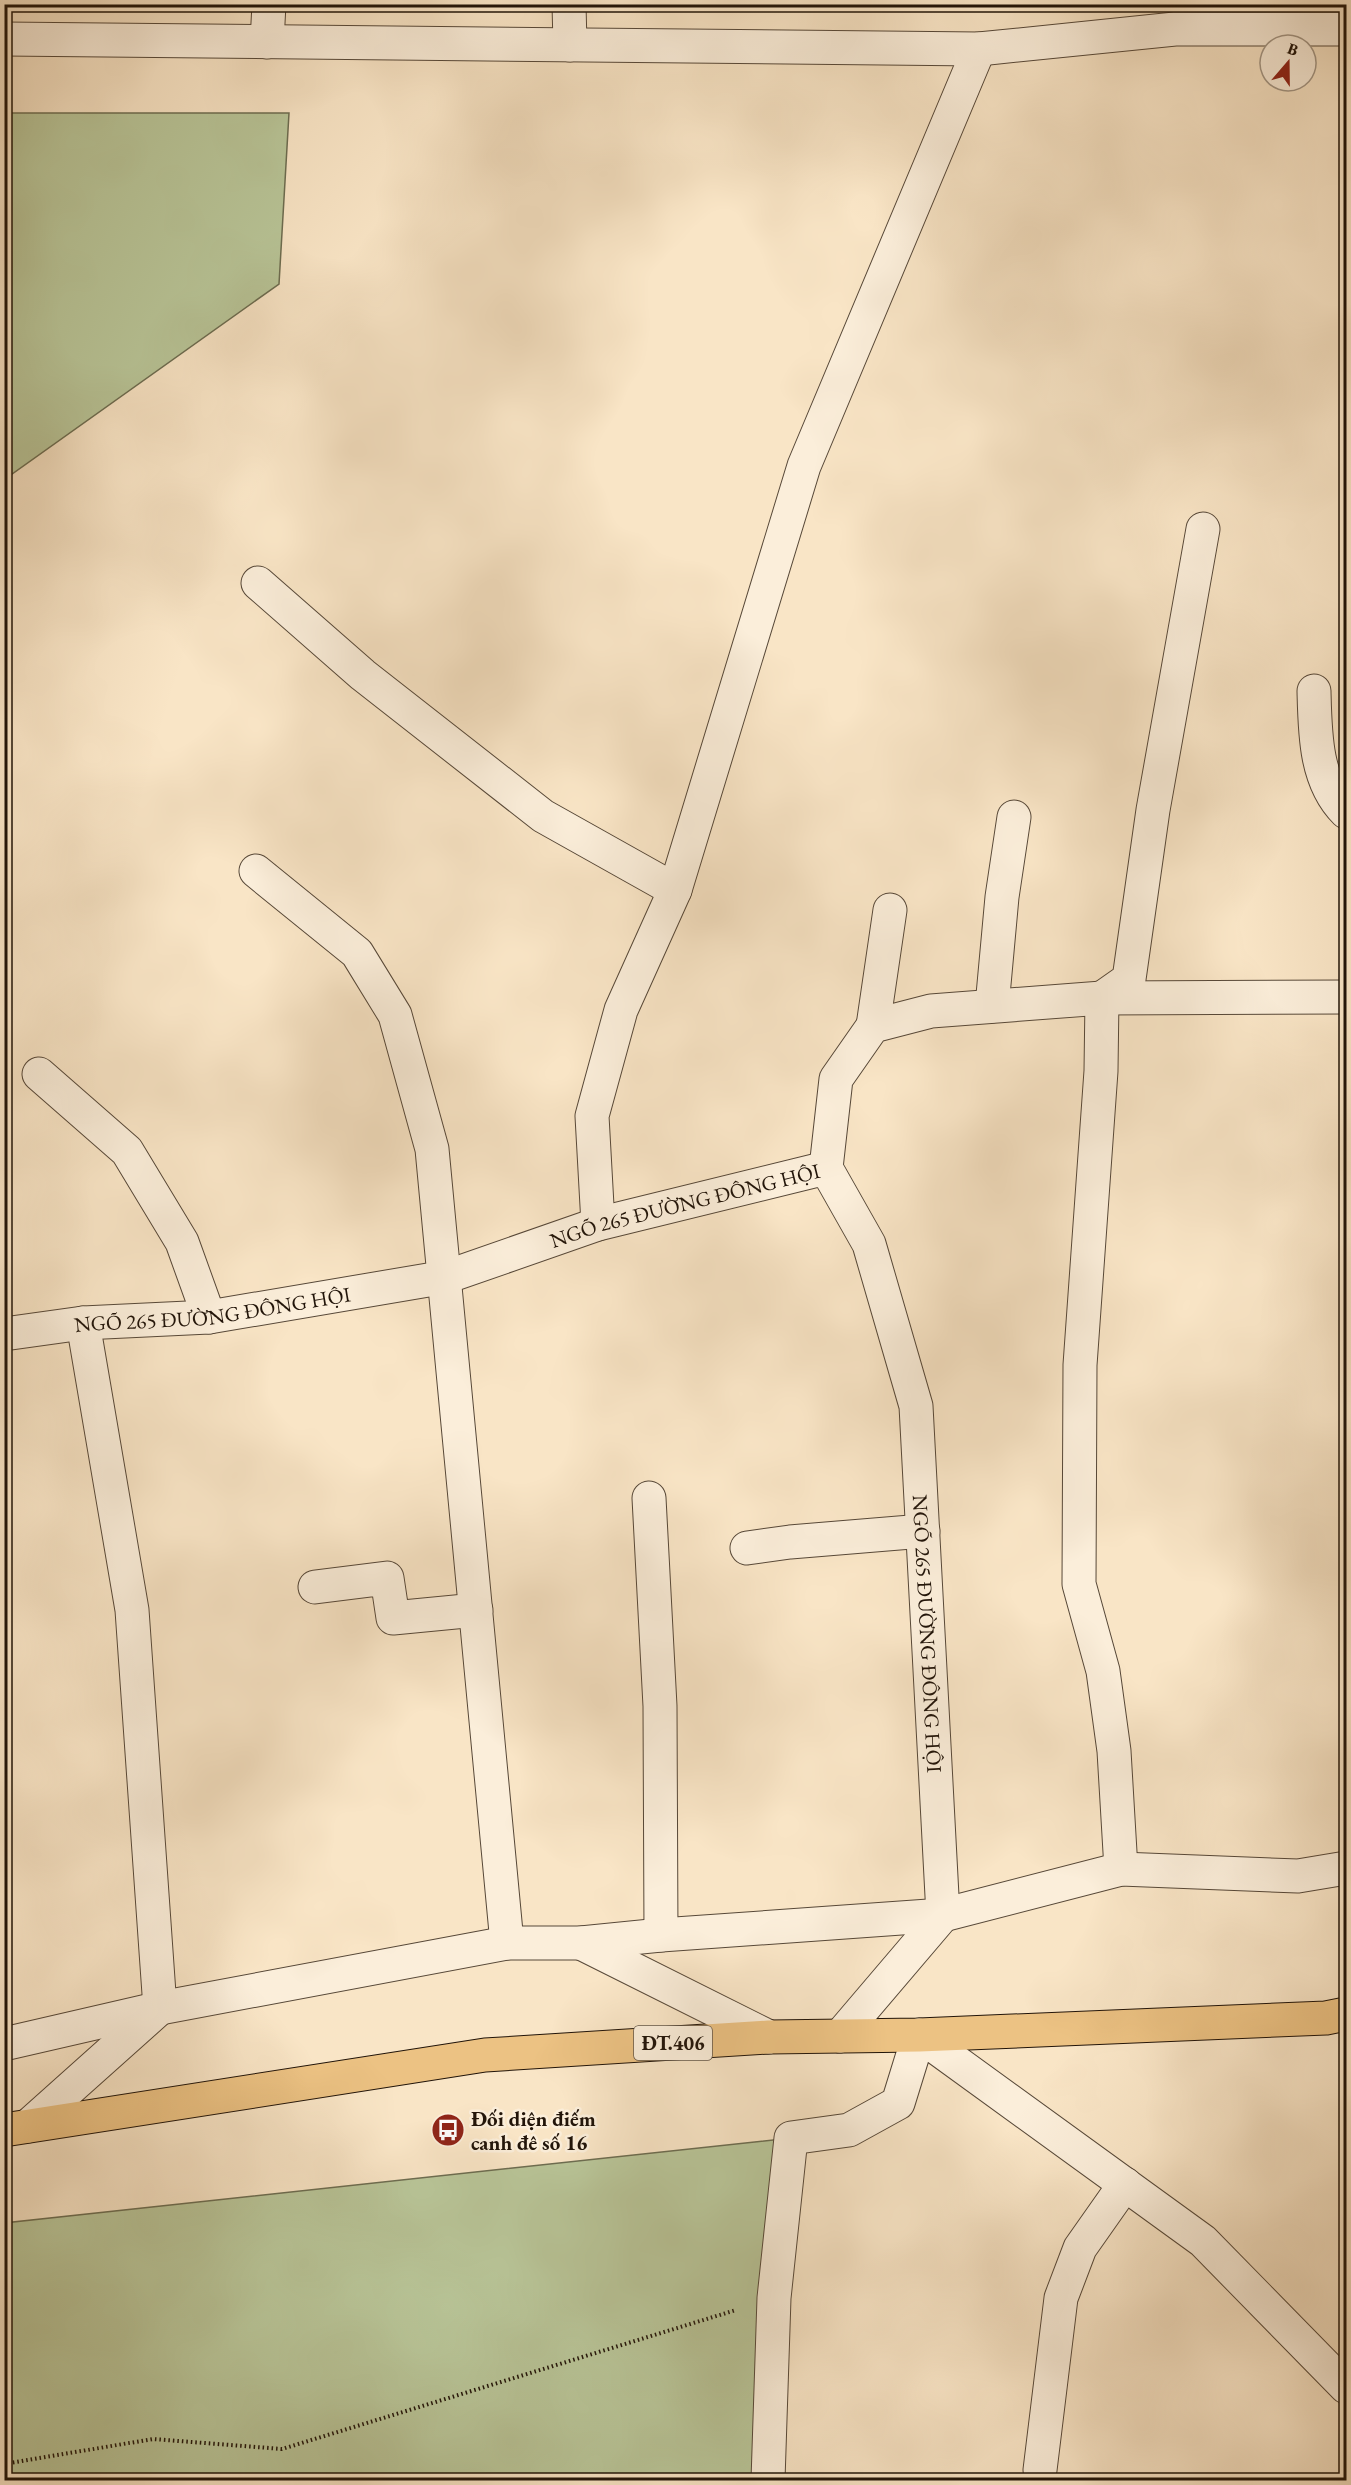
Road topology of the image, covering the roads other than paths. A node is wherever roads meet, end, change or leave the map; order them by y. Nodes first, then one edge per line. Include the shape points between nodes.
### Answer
1 (269, 4) edge
2 (568, 4) edge
3 (1177, 17) edge
4 (1347, 29) edge
5 (4, 39) edge
6 (267, 42) junction
7 (570, 45) junction
8 (979, 49) junction
9 (1203, 529) dead end
10 (258, 583) dead end
11 (1314, 692) dead end
12 (1347, 812) edge
13 (1014, 817) dead end
14 (256, 871) dead end
15 (675, 890) junction
16 (890, 910) dead end
17 (1347, 997) edge
18 (1102, 998) junction
19 (992, 1006) junction
20 (873, 1026) junction
21 (39, 1074) dead end
22 (826, 1168) junction
23 (598, 1224) junction
24 (446, 1277) junction
25 (209, 1317) junction
26 (82, 1323) junction
27 (4, 1334) edge
28 (649, 1498) dead end
29 (923, 1531) junction
30 (747, 1548) dead end
31 (315, 1587) dead end
32 (476, 1610) junction
33 (1347, 1868) edge
34 (1121, 1869) junction
35 (943, 1915) junction
36 (661, 1935) junction
37 (507, 1943) junction
38 (581, 1943) junction
39 (160, 2008) junction
40 (1347, 2014) edge
41 (919, 2035) junction
42 (840, 2036) junction
43 (769, 2037) junction
44 (4, 2044) edge
45 (16, 2128) edge
46 (1125, 2184) junction
47 (1347, 2387) edge
48 (1040, 2470) dead end
49 (768, 2481) edge

1 - 6 street
2 - 7 street
3 - 4 street
3 - 8 street
5 - 6 street
6 - 7 street
7 - 8 street
8 - 15 street via 804,466
9 - 18 street via 1153,810 1130,979
10 - 15 street via 363,675 543,816
11 - 12 street via 1316,742 1324,777 1338,804
13 - 19 street
14 - 24 street via 357,953 395,1015 432,1149
15 - 23 street via 621,1010 592,1116
16 - 20 street
17 - 18 street
18 - 19 street
18 - 34 street via 1101,1071 1080,1365 1079,1584 1103,1671 1114,1751
19 - 20 street via 931,1011
20 - 22 street via 836,1079
21 - 25 street via 127,1151 182,1242
22 - 23 street, NGÕ 265 ĐƯỜNG ĐÔNG HỘI
22 - 29 street, NGÕ 265 ĐƯỜNG ĐÔNG HỘI via 869,1244 916,1406
23 - 24 street, NGÕ 265 ĐƯỜNG ĐÔNG HỘI
24 - 25 street, NGÕ 265 ĐƯỜNG ĐÔNG HỘI
24 - 32 street
25 - 26 street, NGÕ 265 ĐƯỜNG ĐÔNG HỘI
26 - 27 street, NGÕ 265 ĐƯỜNG ĐÔNG HỘI
26 - 39 street via 132,1610
28 - 36 street via 660,1706
29 - 30 street
29 - 35 street, NGÕ 265 ĐƯỜNG ĐÔNG HỘI
31 - 32 street via 387,1578 393,1618
32 - 37 street
33 - 34 street via 1298,1876
34 - 35 street
35 - 36 street
35 - 42 street
36 - 38 street
37 - 38 street
37 - 39 street
38 - 43 street
39 - 44 street
39 - 45 street
40 - 41 main road, ĐT.406
41 - 42 main road, ĐT.406
41 - 46 street
41 - 49 street via 898,2103 849,2130 791,2138 774,2298
42 - 43 main road, ĐT.406
43 - 45 main road, ĐT.406 via 485,2055
46 - 47 street via 1203,2241
46 - 48 street via 1080,2248 1061,2298

